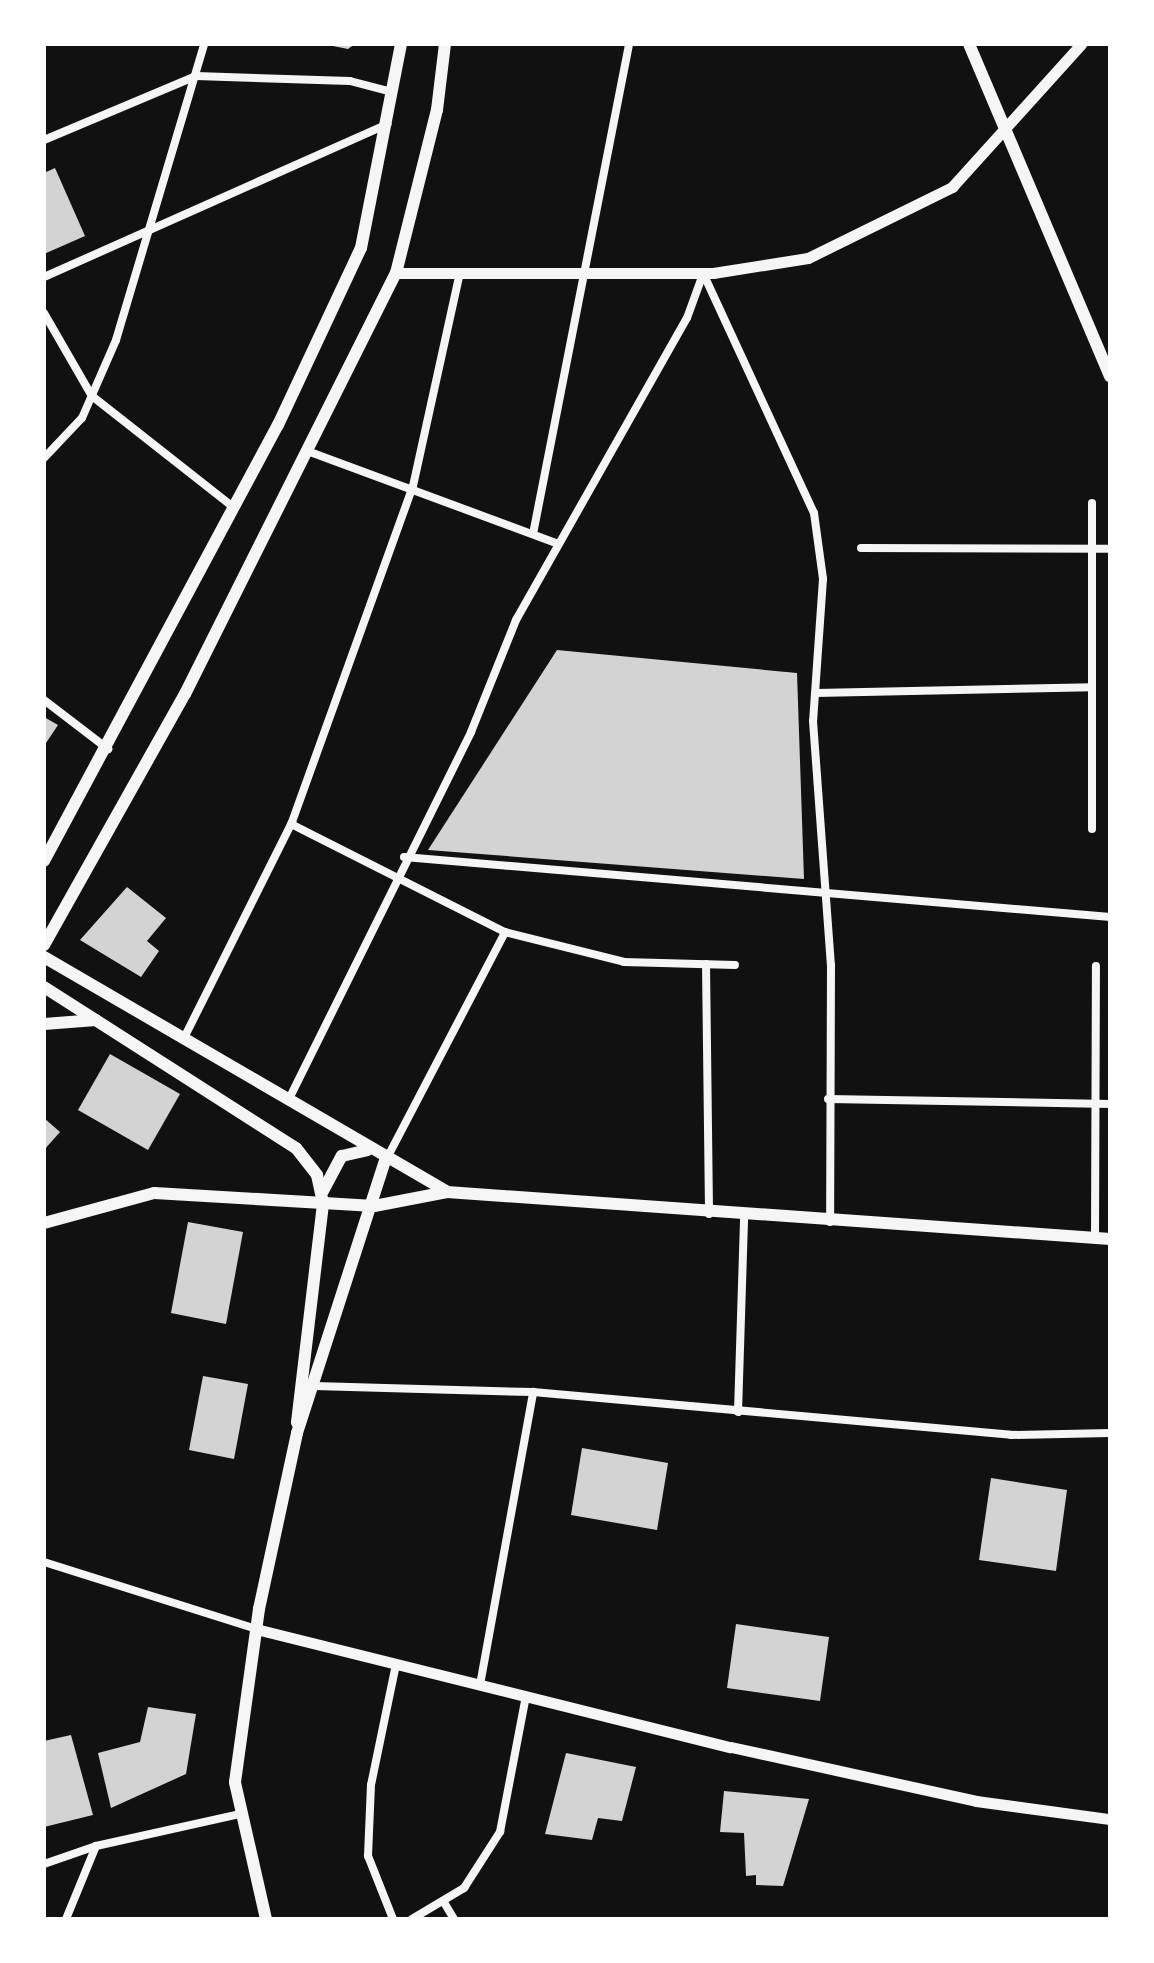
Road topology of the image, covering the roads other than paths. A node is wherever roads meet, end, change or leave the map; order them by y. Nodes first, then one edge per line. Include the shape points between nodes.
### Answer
1 (204, 44) edge
2 (401, 44) edge
3 (445, 44) edge
4 (629, 44) edge
5 (969, 44) edge
6 (1081, 44) edge
7 (196, 76) junction
8 (392, 92) junction
9 (389, 124) junction
10 (1008, 131) junction
11 (44, 140) edge
12 (145, 237) junction
13 (396, 273) junction
14 (460, 273) junction
15 (588, 273) junction
16 (703, 273) junction
17 (44, 277) edge
18 (44, 313) edge
19 (1110, 376) edge
20 (92, 396) junction
21 (310, 452) junction
22 (44, 458) edge
23 (411, 491) junction
24 (1092, 503) dead end
25 (233, 507) junction
26 (533, 534) junction
27 (559, 544) junction
28 (861, 548) dead end
29 (1092, 549) junction
30 (1110, 549) edge
31 (1092, 687) junction
32 (816, 693) junction
33 (44, 700) edge
34 (109, 750) junction
35 (291, 824) junction
36 (1092, 829) dead end
37 (404, 857) junction
38 (44, 861) edge
39 (395, 874) junction
40 (826, 891) junction
41 (1110, 917) edge
42 (505, 932) junction
43 (44, 945) edge
44 (44, 957) edge
45 (706, 964) junction
46 (735, 965) dead end
47 (1096, 966) dead end
48 (44, 987) edge
49 (98, 1020) junction
50 (44, 1024) edge
51 (183, 1041) junction
52 (828, 1099) junction
53 (287, 1102) junction
54 (1096, 1104) junction
55 (1110, 1104) edge
56 (367, 1150) junction
57 (385, 1161) junction
58 (447, 1192) junction
59 (323, 1198) junction
60 (374, 1206) junction
61 (709, 1214) junction
62 (744, 1217) junction
63 (44, 1223) edge
64 (830, 1223) junction
65 (1095, 1238) junction
66 (1110, 1239) edge
67 (314, 1386) junction
68 (533, 1392) junction
69 (738, 1412) junction
70 (297, 1433) junction
71 (1110, 1433) edge
72 (44, 1562) edge
73 (256, 1629) junction
74 (396, 1664) junction
75 (480, 1685) junction
76 (526, 1696) junction
77 (240, 1814) junction
78 (1110, 1819) edge
79 (96, 1846) junction
80 (44, 1864) edge
81 (445, 1904) junction
82 (66, 1919) edge
83 (266, 1919) edge
84 (393, 1919) edge
85 (412, 1919) edge
86 (454, 1919) edge

1 - 7 street
2 - 8 main road
3 - 13 main road via 437,110
4 - 15 street
5 - 10 main road
6 - 10 street
7 - 8 street via 350,81
7 - 11 street
7 - 12 street
8 - 9 main road
9 - 12 street
9 - 25 main road via 361,248
10 - 16 street via 952,187 901,217 808,258
10 - 19 main road
12 - 17 street
12 - 20 street
13 - 14 street
13 - 21 main road
14 - 15 street
14 - 23 street
15 - 16 street
15 - 26 street
16 - 27 street via 687,318
16 - 32 street via 814,513 823,579
18 - 20 street
20 - 22 street via 82,418
20 - 25 street
21 - 23 street
21 - 43 main road
23 - 26 street
23 - 35 street
24 - 29 street
25 - 34 main road
26 - 27 street
27 - 37 street
28 - 29 street
29 - 30 street
29 - 31 street
31 - 32 street
31 - 36 street
32 - 40 street
33 - 34 street
34 - 38 main road
35 - 39 street
35 - 51 street
37 - 39 street
37 - 40 street
39 - 42 street
39 - 53 street
40 - 41 street
40 - 52 street
42 - 45 street via 624,962
42 - 57 street
44 - 51 main road
45 - 46 street
45 - 61 street
47 - 54 street
48 - 49 main road
49 - 50 main road
49 - 59 main road via 296,1148
51 - 53 main road
52 - 54 street
52 - 64 street
53 - 56 main road
54 - 55 street
54 - 65 street
56 - 57 main road
56 - 59 main road via 342,1156
57 - 58 main road
57 - 60 main road
58 - 60 main road
58 - 61 main road
59 - 60 main road
59 - 63 main road via 154,1193
59 - 70 main road
60 - 67 main road
61 - 62 main road
62 - 64 main road
62 - 69 street
64 - 65 main road
65 - 66 main road
67 - 68 street
67 - 70 main road
68 - 69 street
68 - 75 street
69 - 71 street via 1011,1435
70 - 73 main road
72 - 73 street
73 - 74 street
73 - 77 main road via 235,1782
74 - 75 street
74 - 84 street via 371,1785 368,1856
75 - 76 street
76 - 78 street via 960,1797
76 - 81 street via 500,1832 479,1871
77 - 79 street
77 - 83 main road
79 - 80 street
79 - 82 street
81 - 85 street
81 - 86 street

